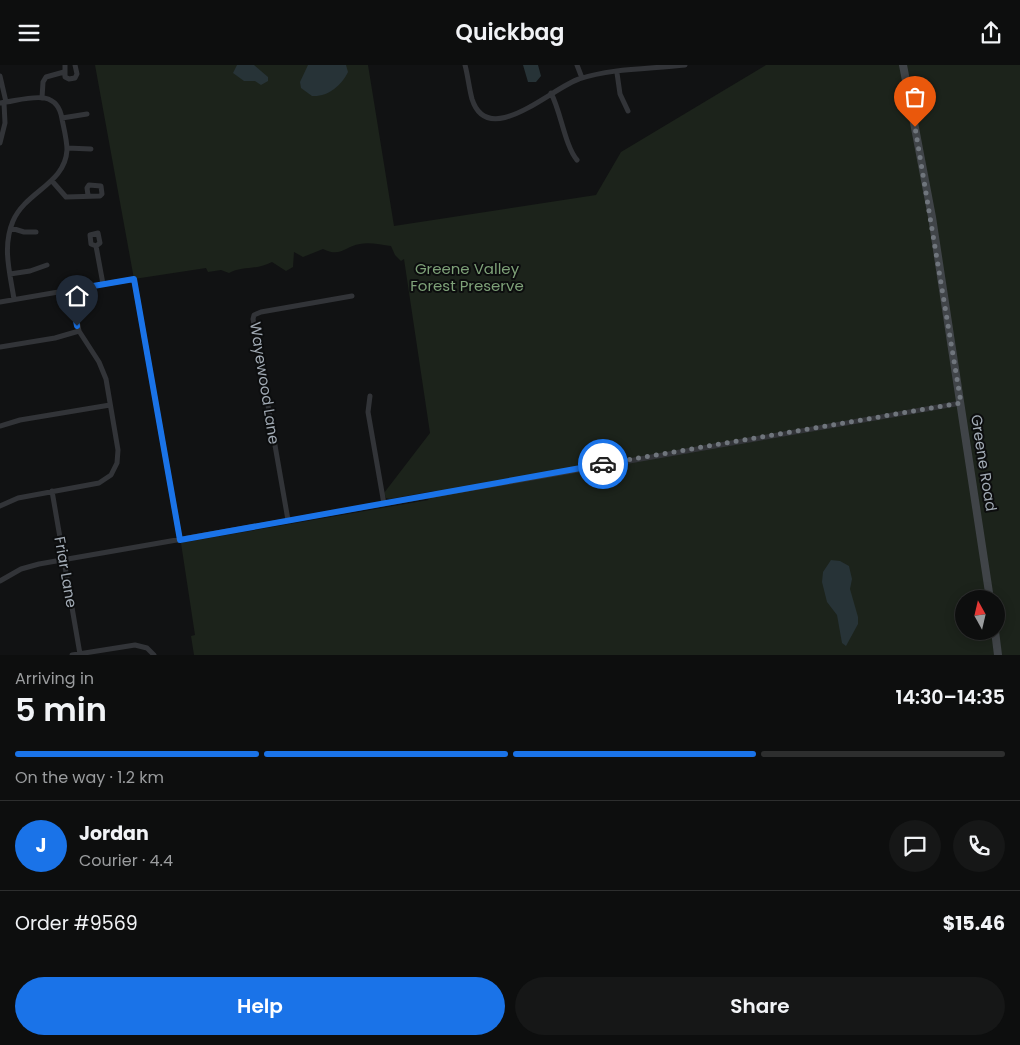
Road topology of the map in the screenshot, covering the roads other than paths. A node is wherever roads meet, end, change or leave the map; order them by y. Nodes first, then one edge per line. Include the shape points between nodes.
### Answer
1 (65, 65) edge
2 (75, 65) edge
3 (465, 65) edge
4 (577, 65) edge
5 (685, 65) edge
6 (902, 65) edge
7 (64, 72) junction
8 (617, 73) junction
9 (0, 76) edge
10 (582, 78) junction
11 (552, 93) junction
12 (42, 98) junction
13 (3, 103) edge
14 (628, 111) dead end
15 (87, 114) dead end
16 (62, 118) junction
17 (0, 143) edge
18 (67, 148) junction
19 (91, 149) dead end
20 (576, 160) dead end
21 (52, 181) junction
22 (88, 195) dead end
23 (11, 228) junction
24 (36, 232) dead end
25 (96, 246) dead end
26 (47, 265) dead end
27 (10, 274) junction
28 (102, 284) junction
29 (70, 290) junction
30 (352, 296) dead end
31 (14, 299) junction
32 (0, 302) edge
33 (78, 331) junction
34 (0, 347) edge
35 (370, 397) dead end
36 (961, 403) junction
37 (110, 405) junction
38 (0, 426) edge
39 (52, 491) junction
40 (384, 504) junction
41 (0, 506) edge
42 (288, 520) junction
43 (180, 540) junction
44 (64, 559) junction
45 (0, 581) edge
46 (989, 590) edge
47 (996, 640) edge
48 (80, 654) junction
49 (72, 655) edge
50 (154, 655) edge
51 (998, 655) edge

1 - 7 street
2 - 7 street via 75,78 69,79
3 - 11 street via 472,101 490,117 511,117
4 - 10 street
5 - 8 street
6 - 36 street, Greene Road via 932,217
7 - 12 street via 46,77
8 - 10 street
8 - 14 street via 620,94
9 - 13 street
10 - 11 street
11 - 20 street
12 - 13 street
12 - 16 street via 56,102
13 - 17 street via 5,123
15 - 16 street
16 - 18 street
18 - 19 street
18 - 21 street via 63,166
21 - 22 street via 66,197
21 - 23 street via 24,204
23 - 24 street
23 - 27 street via 5,265
25 - 28 street
26 - 27 street
27 - 31 street
28 - 29 street
28 - 43 street via 134,279
29 - 31 street
29 - 33 street
30 - 42 street, Wayewood Lane via 254,315
31 - 32 street
33 - 34 street via 63,337
33 - 37 street via 104,372
35 - 40 street via 368,413
36 - 40 street
36 - 46 street, Greene Road
37 - 38 street
37 - 39 street via 118,450 117,463 105,480
39 - 41 street via 18,498
39 - 44 street, Friar Lane
40 - 42 street
42 - 43 street
43 - 44 street
44 - 45 street via 33,565
44 - 48 street, Friar Lane
47 - 51 street
48 - 49 street
48 - 50 street via 135,645 147,648

